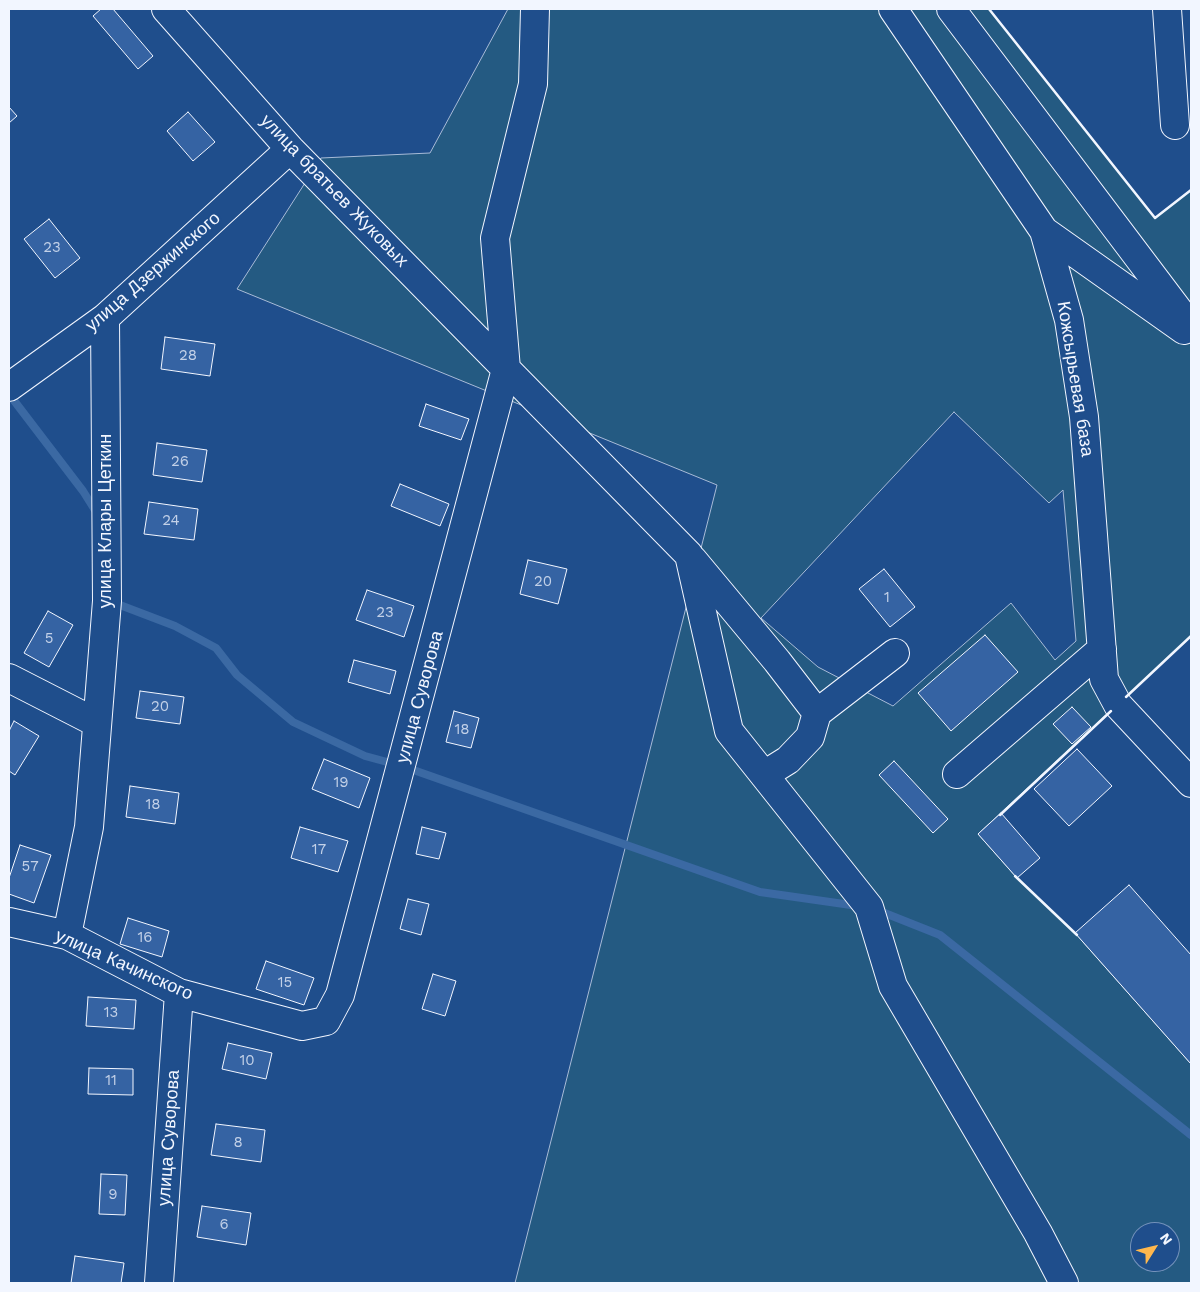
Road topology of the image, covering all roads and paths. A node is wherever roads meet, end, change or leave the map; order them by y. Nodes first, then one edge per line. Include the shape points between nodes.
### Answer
1 (166, 9) edge
2 (535, 9) edge
3 (893, 9) edge
4 (951, 9) edge
5 (1166, 9) edge
6 (1191, 112) edge
7 (290, 149) junction
8 (1044, 232) junction
9 (105, 318) junction
10 (1191, 327) edge
11 (1191, 335) edge
12 (506, 370) junction
13 (9, 387) edge
14 (689, 555) junction
15 (1102, 649) junction
16 (895, 653) dead end
17 (9, 678) edge
18 (817, 712) junction
19 (97, 723) junction
20 (957, 774) dead end
21 (764, 775) junction
22 (1191, 783) edge
23 (9, 922) edge
24 (67, 935) junction
25 (179, 993) junction
26 (326, 1021) joint
27 (159, 1283) edge
28 (1064, 1283) edge

1 - 7 street, улица братьев Жуковых
2 - 12 street, улица Суворова via 533,84 495,238
3 - 8 street, Кожсырьевая база
4 - 10 street
5 - 6 street via 1175,125
7 - 9 street, улица Дзержинского
7 - 12 street, улица братьев Жуковых
8 - 11 street
8 - 15 street, Кожсырьевая база via 1069,320 1084,417
9 - 13 street, улица Дзержинского
9 - 19 street, улица Клары Цеткин via 107,600
12 - 14 street, улица братьев Жуковых
12 - 26 street, улица Суворова via 340,995
14 - 18 street, улица братьев Жуковых
14 - 21 street via 729,731
15 - 20 street
15 - 22 street, Кожсырьевая база via 1104,679 1118,705
16 - 18 street
17 - 19 street
18 - 21 street via 810,738 788,760
19 - 24 street, улица Клары Цеткин via 89,827
21 - 28 street via 869,907 893,986
23 - 24 street, улица Качинского
24 - 25 street, улица Качинского
25 - 26 street, улица Качинского via 302,1026
25 - 27 street, улица Суворова

